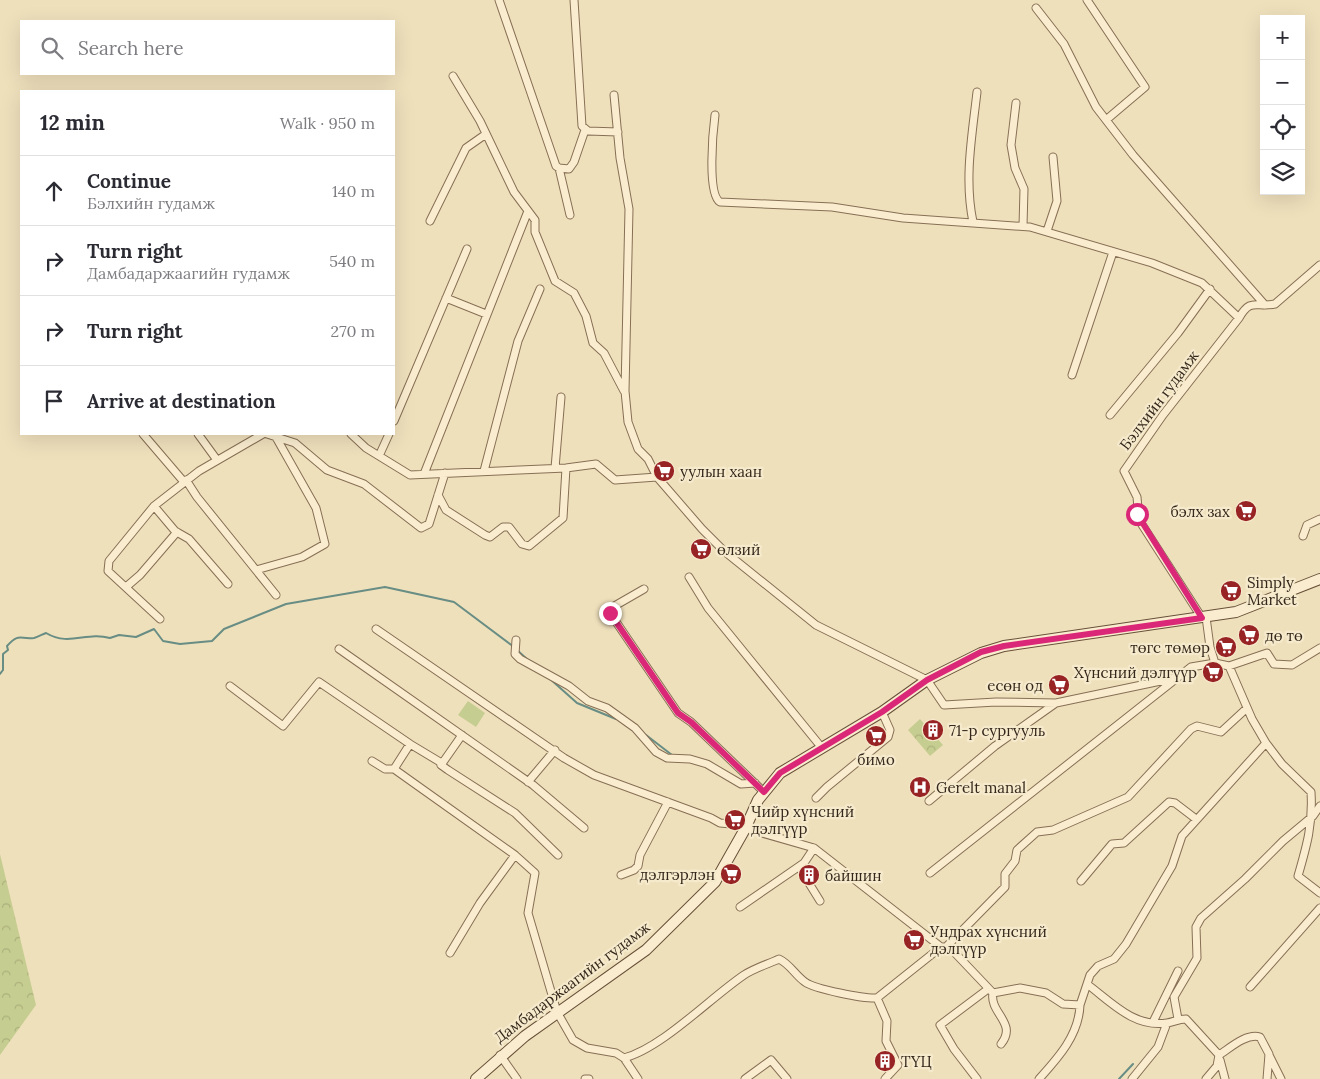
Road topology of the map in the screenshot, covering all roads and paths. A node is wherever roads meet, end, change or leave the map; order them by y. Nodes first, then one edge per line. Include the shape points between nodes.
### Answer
1 (499, 0) edge
2 (574, 0) edge
3 (1087, 0) edge
4 (1036, 8) dead end
5 (453, 76) dead end
6 (977, 92) dead end
7 (614, 95) dead end
8 (1016, 103) dead end
9 (714, 115) dead end
10 (1106, 120) junction
11 (585, 130) junction
12 (618, 132) junction
13 (486, 134) junction
14 (1053, 157) dead end
15 (559, 168) junction
16 (528, 211) junction
17 (570, 215) dead end
18 (430, 221) dead end
19 (973, 222) junction
20 (1023, 226) junction
21 (1047, 231) junction
22 (467, 249) dead end
23 (1112, 252) junction
24 (1320, 265) edge
25 (540, 289) dead end
26 (1210, 289) junction
27 (446, 298) junction
28 (1265, 305) junction
29 (486, 314) junction
30 (1239, 318) junction
31 (1072, 375) dead end
32 (625, 391) junction
33 (560, 397) dead end
34 (1110, 415) dead end
35 (395, 420) edge
36 (144, 435) edge
37 (199, 435) edge
38 (261, 435) edge
39 (270, 435) edge
40 (352, 435) edge
41 (388, 435) edge
42 (277, 438) junction
43 (379, 456) junction
44 (217, 460) junction
45 (555, 468) junction
46 (566, 468) junction
47 (484, 471) junction
48 (445, 473) junction
49 (424, 474) junction
50 (658, 477) junction
51 (185, 481) junction
52 (438, 495) junction
53 (154, 506) junction
54 (1320, 519) edge
55 (177, 532) junction
56 (1303, 536) dead end
57 (256, 570) junction
58 (689, 578) dead end
59 (1320, 579) edge
60 (228, 584) dead end
61 (126, 587) junction
62 (644, 589) dead end
63 (276, 596) dead end
64 (1204, 617) junction
65 (160, 619) dead end
66 (376, 629) dead end
67 (515, 642) dead end
68 (1320, 648) edge
69 (339, 649) dead end
70 (1215, 663) junction
71 (1229, 666) junction
72 (1178, 678) junction
73 (927, 680) junction
74 (230, 686) dead end
75 (1056, 703) junction
76 (1247, 708) junction
77 (882, 712) junction
78 (462, 735) junction
79 (1266, 743) junction
80 (410, 744) junction
81 (822, 748) junction
82 (555, 750) junction
83 (372, 761) dead end
84 (441, 765) junction
85 (394, 770) junction
86 (528, 782) junction
87 (755, 783) junction
88 (764, 792) junction
89 (816, 798) dead end
90 (929, 801) dead end
91 (668, 802) junction
92 (1320, 806) edge
93 (1313, 816) junction
94 (1196, 819) junction
95 (584, 828) dead end
96 (745, 829) junction
97 (814, 848) junction
98 (515, 855) junction
99 (558, 855) dead end
100 (799, 867) junction
101 (930, 873) dead end
102 (621, 875) dead end
103 (1081, 881) dead end
104 (1320, 892) edge
105 (820, 901) dead end
106 (740, 907) dead end
107 (1320, 908) edge
108 (944, 947) junction
109 (450, 953) dead end
110 (1178, 971) dead end
111 (1087, 984) junction
112 (1250, 987) dead end
113 (991, 991) junction
114 (877, 998) junction
115 (1080, 1005) junction
116 (557, 1012) junction
117 (1178, 1019) junction
118 (1153, 1022) junction
119 (1167, 1024) junction
120 (1001, 1044) dead end
121 (1269, 1054) junction
122 (500, 1055) junction
123 (624, 1058) junction
124 (1220, 1058) junction
125 (476, 1079) edge
126 (517, 1079) edge
127 (585, 1079) edge
128 (589, 1079) edge
129 (638, 1079) edge
130 (745, 1079) edge
131 (787, 1079) edge
132 (885, 1079) edge
133 (978, 1079) edge
134 (1039, 1079) edge
135 (1132, 1079) edge
136 (1206, 1079) edge
137 (1225, 1079) edge
138 (1268, 1079) edge
139 (1281, 1079) edge

1 - 15 street
2 - 11 street via 582,126
3 - 10 street via 1145,87
4 - 10 street via 1064,44
5 - 13 street
6 - 19 street via 968,186
7 - 12 street
8 - 20 street via 1011,145 1015,168 1024,189
9 - 19 street via 714,187 720,202 832,207 903,218
10 - 28 street
11 - 12 street
11 - 15 street via 574,162 569,169
12 - 32 street via 629,209
13 - 16 street via 514,192
13 - 18 street via 466,148
14 - 21 street via 1056,202
15 - 17 street
16 - 29 street
16 - 32 street via 535,220 535,232 555,281 574,293 586,316 593,343 604,353
19 - 20 street
20 - 21 street
21 - 23 street
22 - 27 street
23 - 26 street via 1152,263
23 - 31 street
24 - 28 street, Бэлхийн гудамж via 1275,304
25 - 47 street via 518,341
26 - 30 street
26 - 34 street
27 - 29 street
27 - 35 street
28 - 30 street, Бэлхийн гудамж via 1250,305
29 - 49 street
30 - 64 street, Бэлхийн гудамж via 1124,471 1137,497 1139,520
32 - 50 street via 628,422 638,449
33 - 45 street
36 - 51 street
37 - 44 street
38 - 44 street
39 - 42 street
40 - 43 street
41 - 43 street
42 - 52 street via 295,443 326,470 364,484 422,528 429,524
42 - 57 street via 316,508 324,544 302,557
43 - 49 street via 410,475
44 - 51 street
45 - 46 street
45 - 47 street
46 - 50 street via 596,464 615,480
46 - 52 street via 563,518 528,546 522,544 510,527 490,537 485,535 446,510
47 - 48 street
48 - 49 street
48 - 52 street
50 - 73 street via 724,551 816,625
51 - 53 street
51 - 57 street
53 - 55 street
53 - 61 street via 107,566 108,571
54 - 56 street via 1307,525
55 - 60 street via 189,539
55 - 61 street
57 - 63 street
58 - 81 street via 708,608
59 - 64 main road, Дамбадаржаагийн гудамж via 1236,612
61 - 65 street
62 - 87 street via 611,608 610,613 619,630 678,713
64 - 70 street
64 - 73 main road, Дамбадаржаагийн гудамж via 1004,646 981,652
66 - 82 street
67 - 87 street via 515,654 525,662 569,686 588,701 607,708 635,728 656,752 667,758 707,764 741,784
68 - 71 street via 1292,665 1274,664 1267,653
69 - 78 street
70 - 71 street
70 - 72 street via 1191,668
71 - 76 street
72 - 75 street
72 - 101 street
73 - 75 street via 944,706 996,702
73 - 77 main road, Дамбадаржаагийн гудамж
74 - 80 street via 283,726 319,682
75 - 90 street via 995,746
76 - 79 street
76 - 108 street via 1221,732 1197,726 1191,729 1128,797 1053,830 1037,832 1016,850 1015,861 1005,874 1005,887
77 - 81 main road, Дамбадаржаагийн гудамж
77 - 89 street via 890,730 888,737
78 - 84 street
78 - 86 street
79 - 93 street via 1311,792
79 - 94 street
80 - 84 street
80 - 85 street
81 - 88 main road, Дамбадаржаагийн гудамж via 780,773
82 - 86 street
82 - 91 street via 594,775
83 - 85 street via 385,770
84 - 99 street via 515,813
85 - 98 street
86 - 95 street
87 - 88 street
88 - 96 main road, Дамбадаржаагийн гудамж
91 - 96 street via 720,823
91 - 102 street via 640,855 638,866
92 - 93 street
93 - 104 street via 1298,876
93 - 117 street via 1201,918 1196,927 1196,958 1174,997
94 - 103 street via 1175,802 1169,802 1124,843 1112,844
94 - 111 street via 1182,836 1172,866 1121,952 1098,966
96 - 97 street
96 - 116 main road, Дамбадаржаагийн гудамж via 715,882 646,950
97 - 100 street
97 - 108 street
98 - 109 street via 480,903
98 - 116 street via 536,876 528,913
100 - 105 street
100 - 106 street
107 - 112 street
108 - 113 street via 954,952
108 - 114 street
110 - 118 street
111 - 115 street
111 - 118 street via 1132,1019
113 - 115 street via 1020,988 1046,993 1063,1004
113 - 120 street via 1007,1029
113 - 133 street via 940,1025
114 - 123 street via 858,997 806,984 787,962 779,959 745,974 658,1041
114 - 132 street via 887,1021 886,1041 898,1065
115 - 134 street via 1076,1025 1062,1054
116 - 122 main road, Дамбадаржаагийн гудамж
116 - 123 street via 578,1044 615,1052
117 - 119 street
117 - 124 street via 1186,1019
118 - 119 street
119 - 135 street via 1158,1047
121 - 124 street via 1262,1040 1253,1036 1245,1038
121 - 138 street
121 - 139 street
122 - 125 main road, Дамбадаржаагийн гудамж
122 - 126 street
123 - 129 street
124 - 136 street
124 - 137 street
127 - 128 street
130 - 131 street via 771,1060

